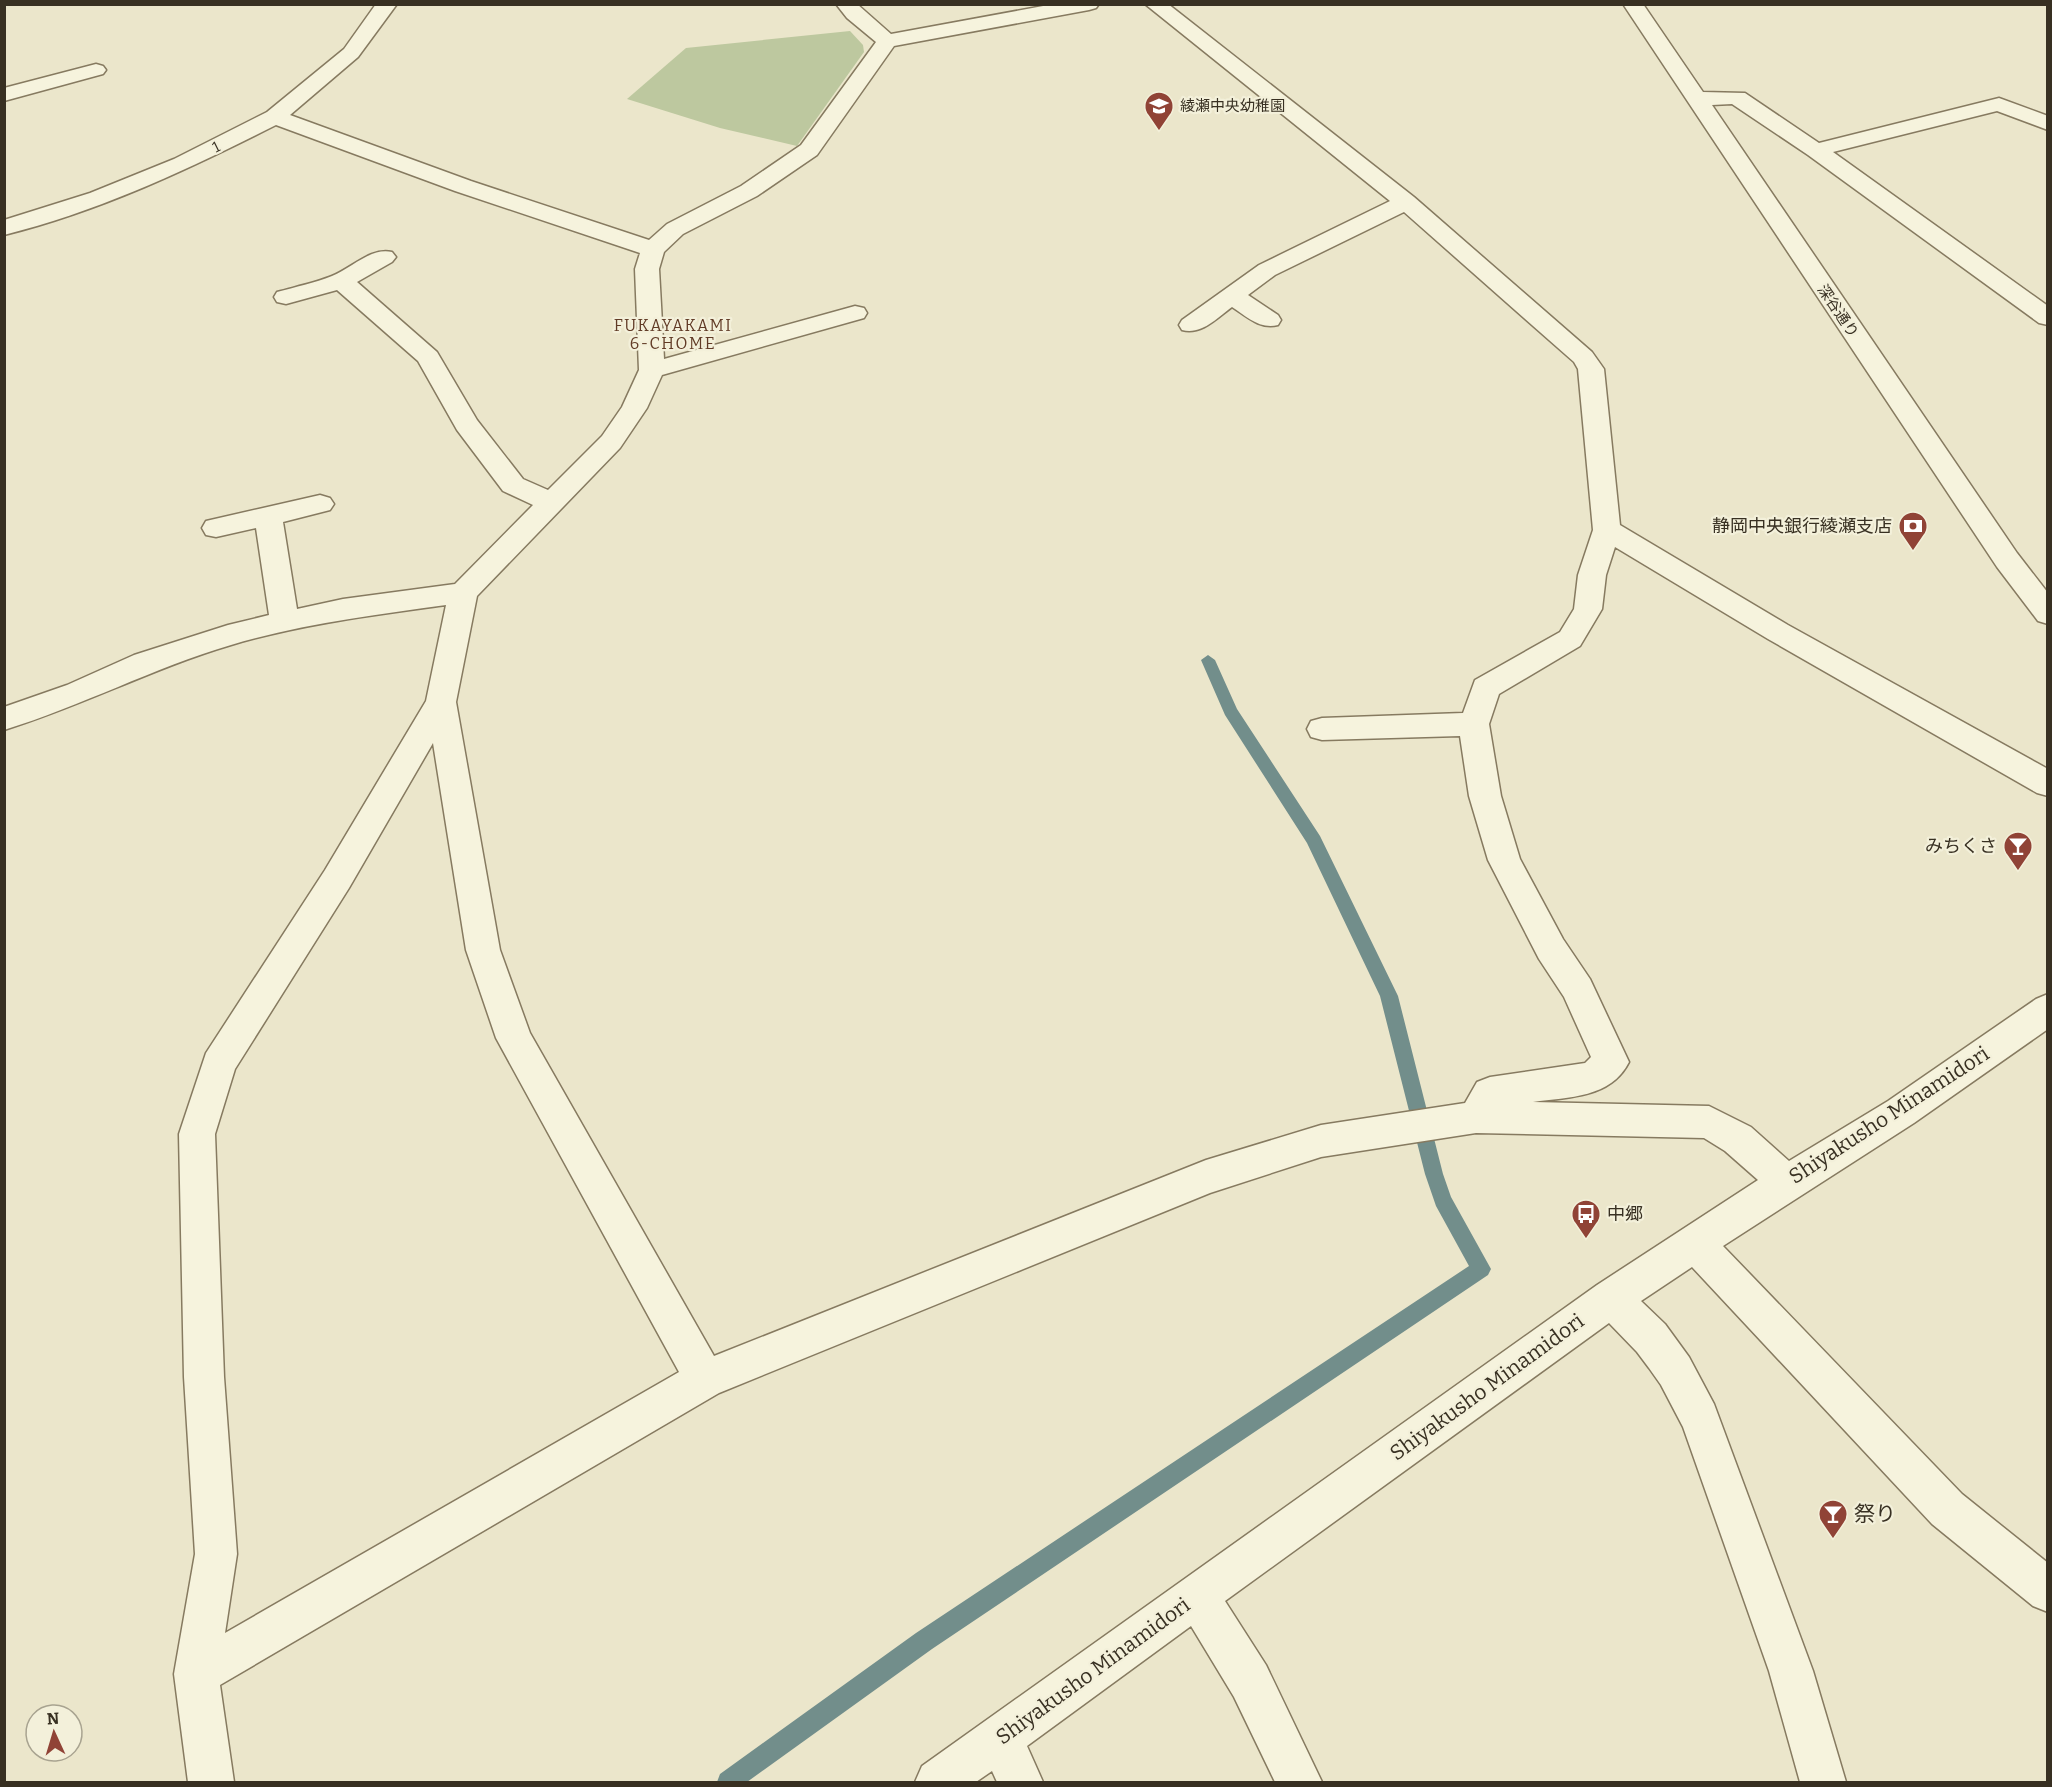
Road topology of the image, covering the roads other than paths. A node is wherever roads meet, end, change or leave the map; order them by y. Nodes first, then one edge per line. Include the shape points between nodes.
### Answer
1 (387, 4) edge
2 (846, 4) edge
3 (1089, 4) edge
4 (1155, 4) edge
5 (1633, 4) edge
6 (887, 41) junction
7 (96, 70) dead end
8 (4, 95) edge
9 (1696, 99) junction
10 (276, 117) junction
11 (2048, 124) edge
12 (1815, 150) junction
13 (1406, 202) junction
14 (4, 228) edge
15 (653, 249) junction
16 (384, 257) dead end
17 (341, 281) junction
18 (1232, 296) junction
19 (286, 297) dead end
20 (855, 313) dead end
21 (2048, 318) edge
22 (1269, 320) dead end
23 (1191, 326) dead end
24 (652, 370) junction
25 (552, 503) junction
26 (320, 504) dead end
27 (268, 516) junction
28 (216, 528) dead end
29 (1607, 530) junction
30 (463, 593) junction
31 (2048, 614) edge
32 (285, 622) junction
33 (441, 702) junction
34 (4, 719) edge
35 (1474, 724) junction
36 (1323, 729) dead end
37 (2048, 784) edge
38 (2048, 1009) edge
39 (1476, 1117) junction
40 (1787, 1182) junction
41 (1694, 1242) junction
42 (1611, 1298) junction
43 (705, 1378) junction
44 (2048, 1591) edge
45 (1197, 1596) junction
46 (196, 1674) junction
47 (1000, 1738) junction
48 (211, 1782) edge
49 (938, 1782) edge
50 (1020, 1782) edge
51 (1299, 1782) edge
52 (1823, 1782) edge

1 - 10 street, 1 via 351,53
2 - 6 street
3 - 6 street
4 - 13 street
5 - 9 street, 深谷通り
6 - 15 street via 808,150 749,191 675,229
7 - 8 street
9 - 12 street via 1737,98
9 - 31 street, 深谷通り
10 - 14 street, 1 via 182,164 98,198
10 - 15 street via 483,194
11 - 12 street via 1999,105
12 - 21 street
13 - 18 street via 1267,270
13 - 29 street via 1583,357 1591,369
15 - 24 street via 647,269
16 - 17 street
17 - 19 street
17 - 25 street via 428,357 466,424 513,485
18 - 22 street
18 - 23 street
20 - 24 street
24 - 25 street via 634,408 611,442
25 - 30 street
26 - 27 street
27 - 28 street
27 - 32 street
29 - 35 street via 1592,575 1588,609 1570,639 1486,688
29 - 37 street via 1778,632
30 - 32 street via 343,609
30 - 33 street
32 - 34 street via 228,635 144,663 78,693
33 - 43 street via 483,950 514,1038
33 - 46 street via 337,879 219,1064 197,1134 204,1377 216,1554
35 - 36 street
35 - 39 street via 1485,796 1504,860 1551,949 1578,989 1611,1062 1594,1077 1490,1093
38 - 40 street, Shiyakusho Minamidori via 1901,1112
39 - 40 street via 1709,1122 1738,1140
39 - 43 street via 1321,1141 1206,1177
40 - 41 street, Shiyakusho Minamidori
41 - 42 street, Shiyakusho Minamidori
41 - 44 street via 1947,1509
42 - 45 street, Shiyakusho Minamidori
42 - 52 street via 1651,1338 1676,1371 1700,1418 1791,1671
43 - 46 street
45 - 47 street, Shiyakusho Minamidori
45 - 51 street via 1250,1681
46 - 48 street
47 - 49 street, Shiyakusho Minamidori
47 - 50 street

